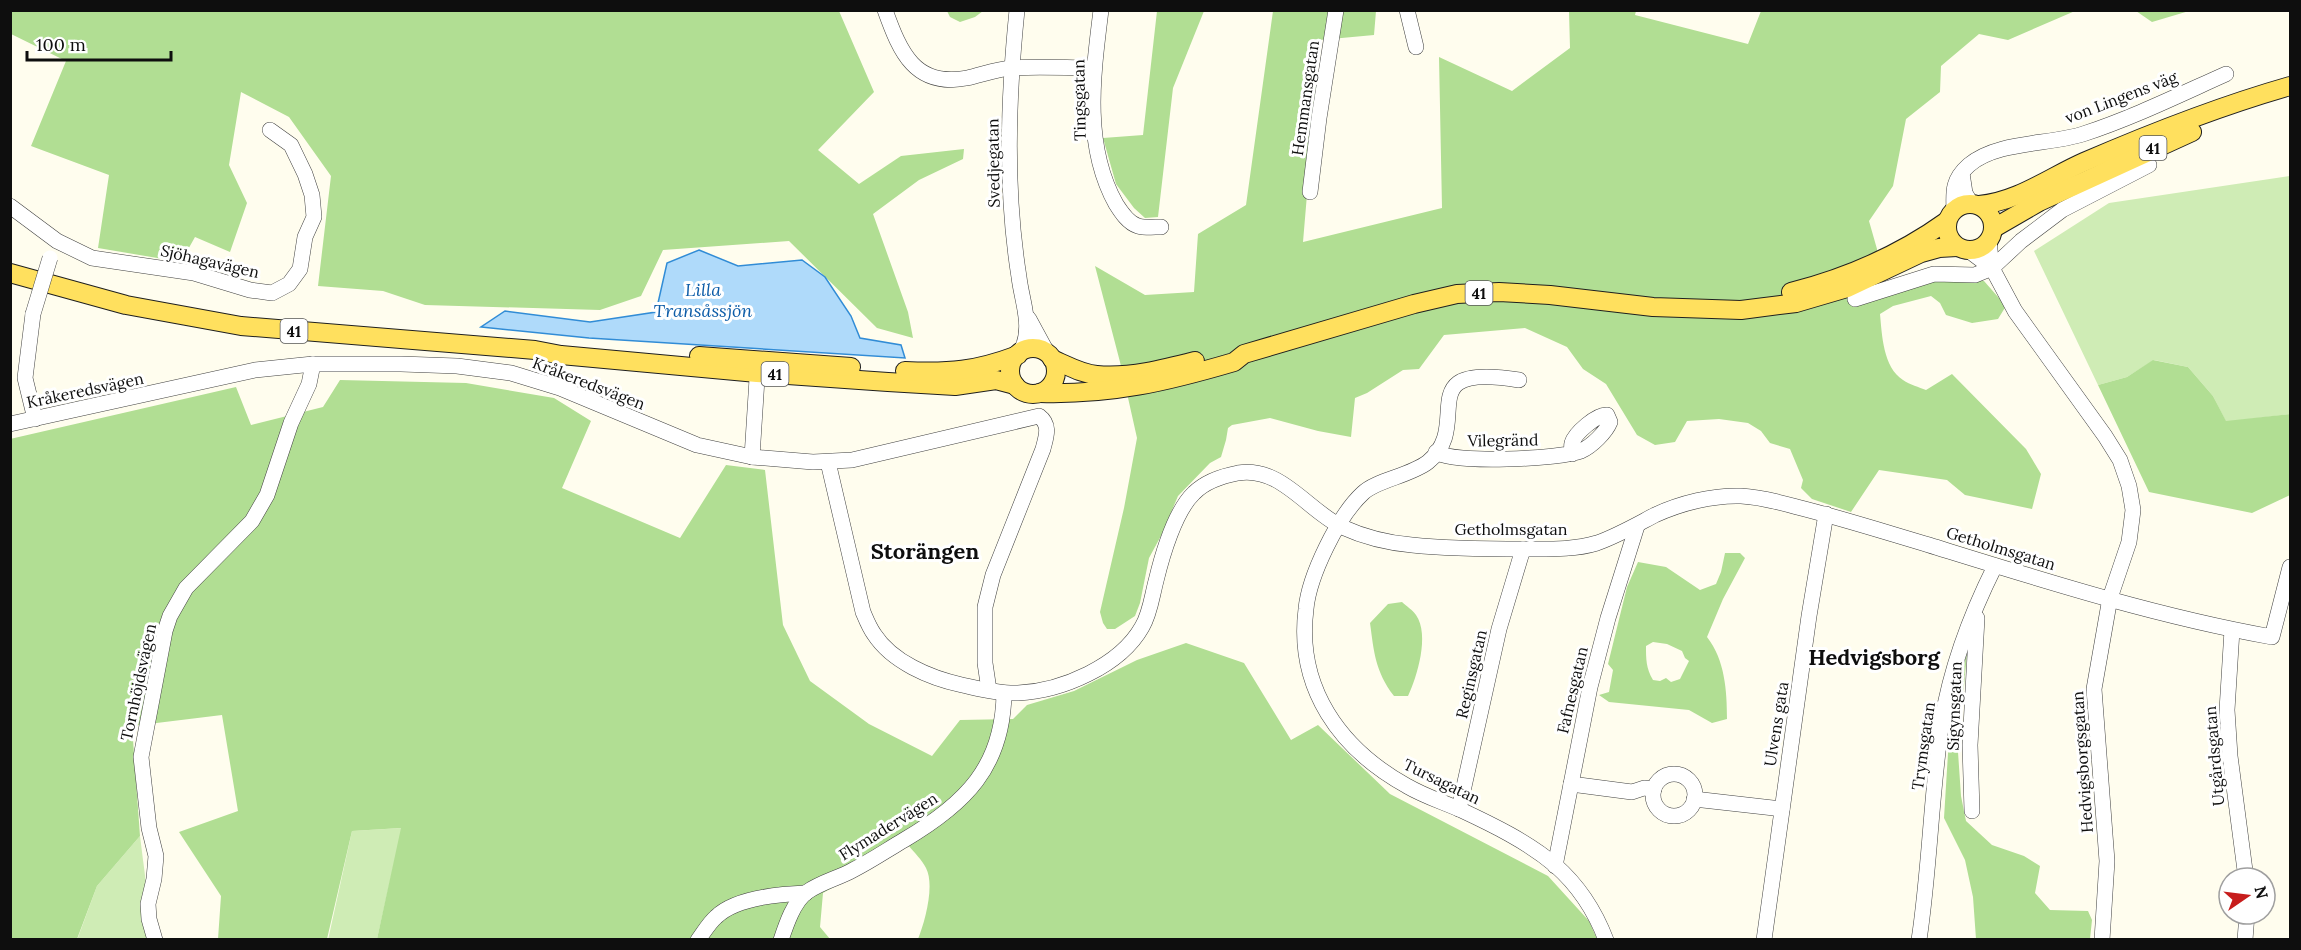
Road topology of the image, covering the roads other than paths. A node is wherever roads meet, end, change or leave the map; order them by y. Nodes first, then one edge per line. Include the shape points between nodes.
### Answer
1 (885, 10) edge
2 (1017, 10) edge
3 (1101, 10) edge
4 (1336, 10) edge
5 (1407, 10) edge
6 (1416, 46) dead end
7 (1011, 68) junction
8 (1094, 68) junction
9 (2226, 74) dead end
10 (2290, 86) edge
11 (2290, 99) edge
12 (270, 130) dead end
13 (2150, 165) dead end
14 (1310, 192) dead end
15 (10, 206) edge
16 (1963, 210) junction
17 (1161, 227) dead end
18 (1992, 234) junction
19 (57, 241) junction
20 (1963, 249) junction
21 (1992, 268) junction
22 (10, 273) edge
23 (1855, 299) dead end
24 (1722, 307) junction
25 (1026, 313) junction
26 (1019, 354) junction
27 (1244, 354) junction
28 (1050, 356) junction
29 (313, 364) junction
30 (758, 366) junction
31 (1520, 380) dead end
32 (1015, 385) junction
33 (1040, 393) junction
34 (35, 419) junction
35 (1043, 419) joint
36 (10, 424) edge
37 (1436, 452) junction
38 (1572, 454) dead end
39 (752, 457) junction
40 (828, 462) junction
41 (1826, 514) junction
42 (1340, 526) junction
43 (1637, 526) junction
44 (1523, 549) junction
45 (1995, 566) junction
46 (2290, 567) edge
47 (2110, 598) junction
48 (1977, 603) junction
49 (2232, 630) junction
50 (997, 692) junction
51 (1570, 784) junction
52 (1654, 789) junction
53 (1694, 799) junction
54 (1459, 809) junction
55 (1782, 809) junction
56 (1972, 811) dead end
57 (1555, 866) junction
58 (2244, 866) edge
59 (806, 892) junction
60 (155, 939) edge
61 (698, 939) edge
62 (781, 939) edge
63 (1606, 939) edge
64 (1764, 939) edge
65 (1919, 939) edge
66 (2102, 939) edge

1 - 7 street via 899,46 921,72 947,80
2 - 7 street, Svedjegatan
3 - 8 street, Tingsgatan
4 - 14 street, Hemmansgatan
5 - 6 street
7 - 8 street
7 - 25 street, Svedjegatan via 1009,153 1013,233
8 - 17 street, Tingsgatan via 1094,130 1111,195 1123,215 1137,226
9 - 16 street, von Lingens väg via 2082,134 2001,150 1977,160 1953,185
10 - 16 main road, 41 via 2169,127 2011,198
11 - 18 main road, 41 via 2251,109 2173,139 2039,202
12 - 19 street, Sjöhagavägen via 291,145 312,195 314,217 305,237 300,270 290,284 272,293 250,290 194,273 92,258
13 - 21 street via 2062,210
15 - 19 street, Sjöhagavägen
16 - 18 main road via 1987,210 1992,218
16 - 20 main road via 1948,236
16 - 24 main road, 41 via 1918,241 1844,274 1793,291
18 - 20 main road, 41 via 1983,246
18 - 21 street, Hedvigsborgsgatan
19 - 34 street, bridge via 33,314 25,378
20 - 21 street, Hedvigsborgsgatan
20 - 24 main road, 41 via 1939,248 1921,253 1847,288 1817,297 1741,310
21 - 23 street via 1975,275 1934,274
21 - 47 street, Hedvigsborgsgatan via 2015,311 2120,460 2133,510 2128,542
22 - 30 main road, 41 via 126,305 240,326 535,350 561,356
24 - 27 main road, 41 via 1653,307 1498,292 1457,294
25 - 26 street, Svedjegatan via 1028,333
25 - 28 street, Svedjegatan
26 - 28 main road, 41 via 1034,349
26 - 30 main road, 41 via 991,365 952,372
26 - 32 main road via 1011,369
27 - 28 main road, 41 via 1230,352 1153,371 1097,375
27 - 33 main road, 41 via 1234,362 1146,386
28 - 33 main road via 1056,369 1055,379
29 - 34 street, Kråkeredsvägen via 255,370
29 - 39 street, Kråkeredsvägen via 457,366 512,373 560,388 696,445
29 - 60 street, Tornhöjdsvägen via 267,495 252,521 186,588 165,631 141,757 156,856 148,904
30 - 32 main road, 41 via 955,386 996,380
30 - 39 street
31 - 37 street via 1474,377 1454,386 1444,436
32 - 33 main road, 41 via 1026,393
34 - 36 street, Kråkeredsvägen
35 - 40 street, Kråkeredsvägen via 1035,416 874,455
35 - 50 street, Flymadervägen via 1047,430 1042,449 993,575 985,607 985,663
37 - 38 street, Vilegränd via 1455,458 1488,459
37 - 42 street, Tursagatan via 1421,467 1364,492
39 - 40 street, Kråkeredsvägen
40 - 50 street, Getholmsgatan via 863,612 874,635 906,663 928,675
41 - 43 street, Getholmsgatan via 1743,496 1684,504
41 - 45 street, Getholmsgatan
41 - 55 street, Ulvens gata
42 - 44 street, Getholmsgatan via 1381,541 1411,545
42 - 50 street, Getholmsgatan via 1276,479 1252,472 1216,478 1194,493 1183,508 1144,626 1130,644 1098,669 1076,679 1032,692
42 - 54 street, Tursagatan via 1320,559 1307,594 1306,658 1319,699 1341,733 1367,758 1409,787
43 - 44 street, Getholmsgatan via 1597,543
43 - 51 street, Fafnesgatan via 1593,675
44 - 54 street, Reginsgatan via 1499,629
45 - 47 street, Getholmsgatan
45 - 48 street, Trymsgatan
46 - 49 street, Getholmsgatan via 2272,637
47 - 49 street, Getholmsgatan
47 - 66 street, Hedvigsborgsgatan via 2094,689 2107,861
48 - 56 street, Sigynsgatan via 1970,745
48 - 65 street, Trymsgatan via 1942,719 1928,884
49 - 58 street, Utgårdsgatan via 2227,710
50 - 59 street, Flymadervägen via 1001,731 995,749 988,766 956,805 854,870
51 - 52 street via 1632,792
51 - 57 street, Fafnesgatan
52 - 53 street via 1667,775 1682,776 1693,785
52 - 53 street via 1655,803 1665,813 1687,811
53 - 55 street
54 - 57 street, Tursagatan via 1497,827
55 - 64 street, Ulvens gata
57 - 63 street, Tursagatan via 1589,903
59 - 61 street via 779,894 730,907
59 - 62 street

